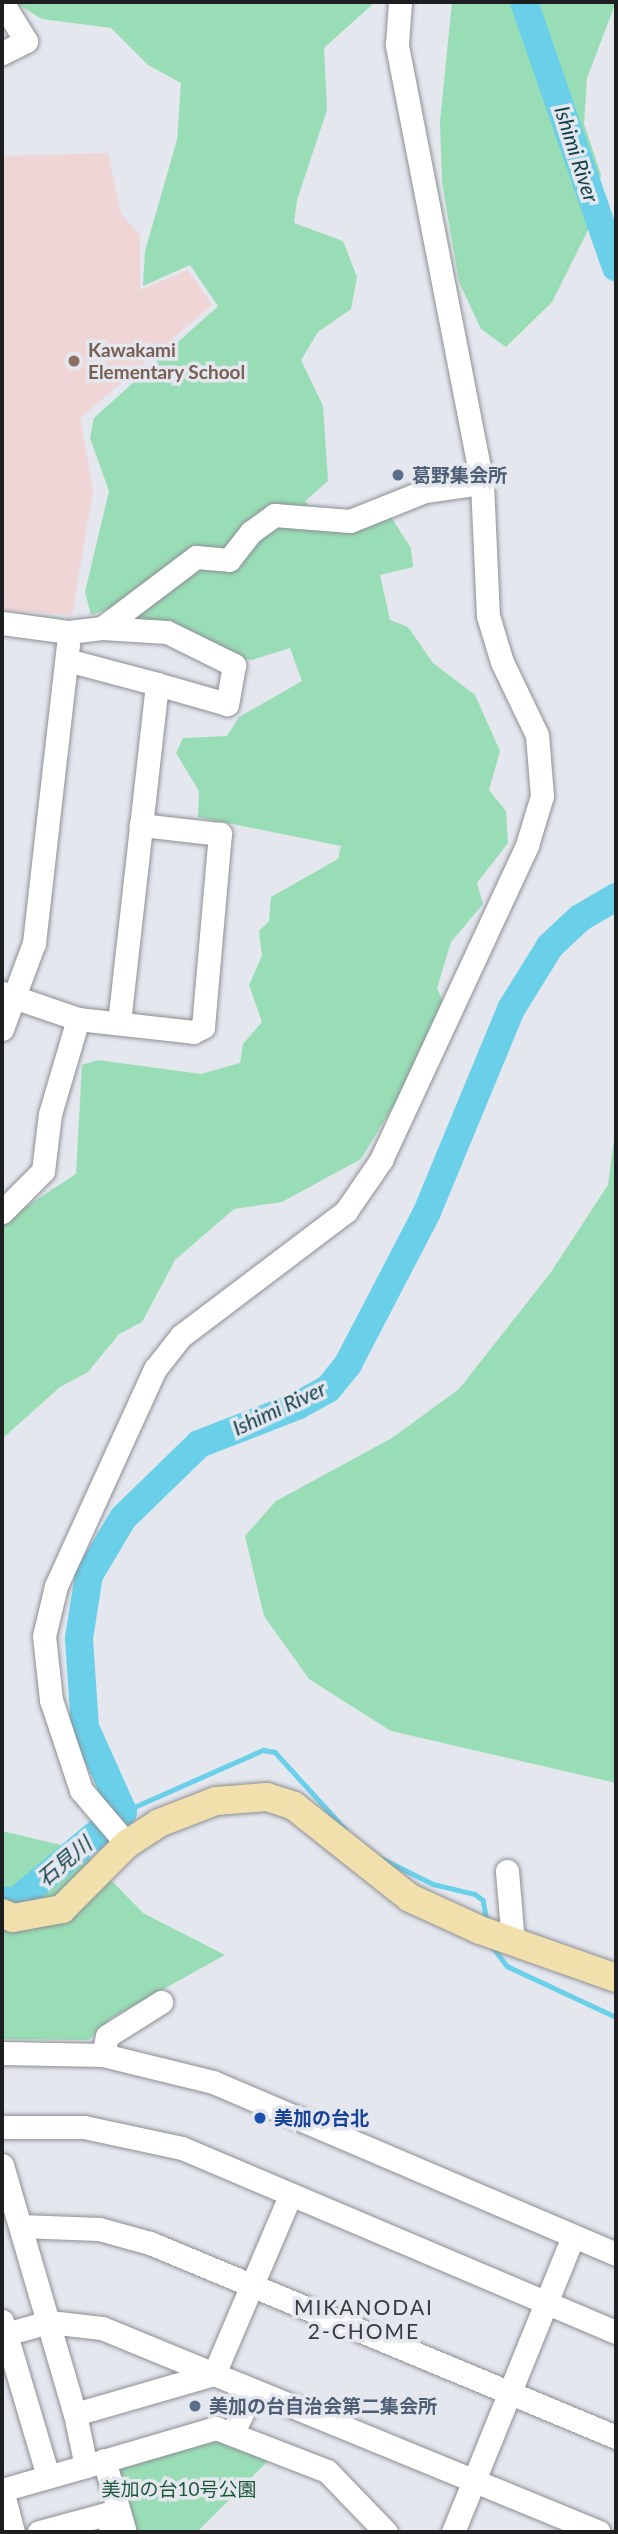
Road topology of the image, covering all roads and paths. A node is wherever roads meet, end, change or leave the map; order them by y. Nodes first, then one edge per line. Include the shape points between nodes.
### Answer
1 (2, 2) edge
2 (400, 2) edge
3 (2, 53) edge
4 (482, 483) junction
5 (2, 623) edge
6 (102, 628) junction
7 (69, 632) junction
8 (67, 660) junction
9 (157, 684) junction
10 (141, 825) junction
11 (7, 995) edge
12 (78, 1020) junction
13 (119, 1023) junction
14 (2, 1029) edge
15 (2, 1212) edge
16 (127, 1844) junction
17 (507, 1871) dead end
18 (2, 1913) edge
19 (497, 1937) junction
20 (616, 1978) edge
21 (161, 2002) dead end
22 (2, 2053) edge
23 (103, 2055) junction
24 (2, 2127) edge
25 (2, 2165) edge
26 (290, 2196) junction
27 (20, 2226) junction
28 (573, 2236) junction
29 (616, 2254) edge
30 (254, 2285) junction
31 (546, 2303) junction
32 (49, 2322) junction
33 (3, 2330) edge
34 (616, 2332) edge
35 (214, 2374) junction
36 (253, 2391) junction
37 (508, 2393) junction
38 (75, 2414) junction
39 (232, 2434) junction
40 (616, 2437) edge
41 (95, 2463) junction
42 (48, 2476) junction
43 (470, 2483) junction
44 (2, 2490) edge
45 (13, 2532) edge
46 (39, 2532) edge
47 (112, 2532) edge
48 (125, 2532) edge
49 (386, 2532) edge
50 (453, 2532) edge
51 (599, 2532) edge

1 - 3 street via 26,41
2 - 4 street via 397,44
4 - 6 street via 425,491 359,519 274,515 251,531 229,561 196,557
4 - 16 street via 488,616 502,662 537,735 542,796 536,824 381,1160 346,1211 181,1336 155,1369 56,1586 44,1636 51,1700 81,1790
5 - 7 street
6 - 7 street
6 - 9 street via 167,632 234,665 227,704
7 - 8 street
8 - 9 street
8 - 11 street via 40,907
9 - 10 street
10 - 13 street
10 - 13 street via 220,834 203,1027 193,1032
11 - 12 street
11 - 14 street
12 - 13 street
12 - 15 street via 50,1114 43,1171
16 - 18 main road via 62,1909 13,1918
16 - 19 main road via 187,1810 267,1797 294,1806 410,1898
17 - 19 street
19 - 20 main road
21 - 23 street via 107,2036
22 - 23 street
23 - 28 street via 213,2081
24 - 26 street via 84,2127 155,2140
25 - 27 street
26 - 30 street
26 - 31 street
27 - 30 street via 54,2224 122,2234
27 - 32 street
28 - 29 street
28 - 31 street
30 - 35 street
30 - 37 street
31 - 34 street
31 - 37 street
32 - 33 street
32 - 35 street via 102,2328
32 - 38 street
33 - 42 street
35 - 36 street
35 - 38 street
36 - 39 street
36 - 43 street
37 - 40 street
37 - 43 street
38 - 41 street
39 - 41 street via 216,2428
39 - 49 street via 327,2471
41 - 42 street
41 - 48 street
42 - 44 street
43 - 50 street
43 - 51 street
44 - 45 street
46 - 47 street via 106,2514

